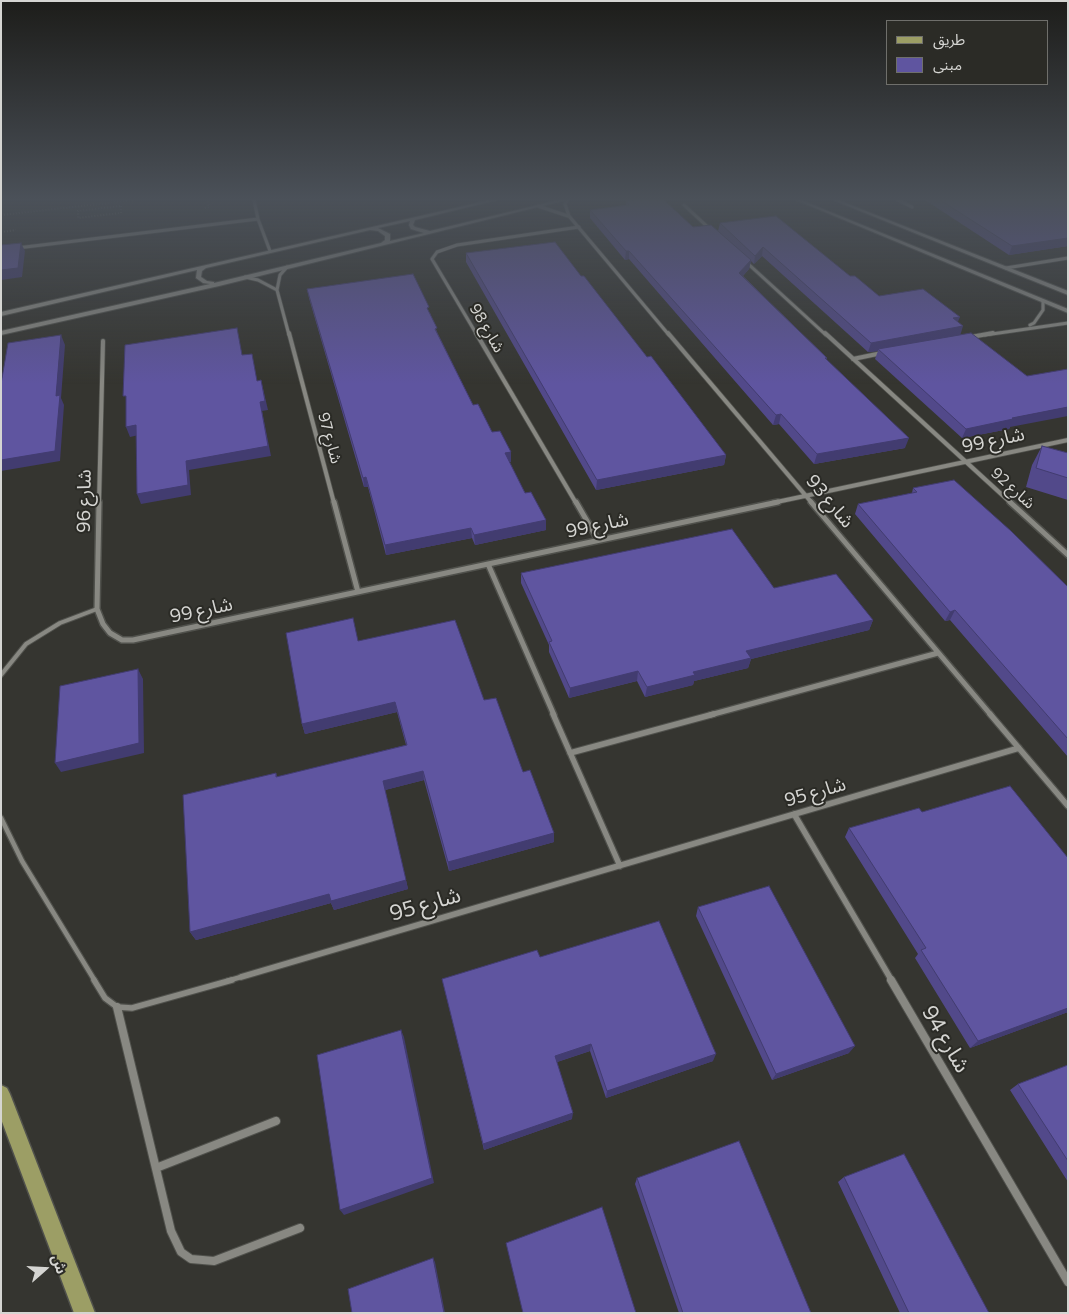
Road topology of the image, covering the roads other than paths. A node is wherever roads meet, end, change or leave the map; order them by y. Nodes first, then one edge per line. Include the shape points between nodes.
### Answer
1 (227, 261) edge
2 (311, 261) edge
3 (433, 261) edge
4 (607, 261) edge
5 (747, 261) edge
6 (949, 261) edge
7 (989, 261) edge
8 (1047, 261) edge
9 (204, 267) junction
10 (287, 267) junction
11 (1006, 268) junction
12 (245, 277) junction
13 (219, 284) junction
14 (277, 290) junction
15 (1068, 292) edge
16 (1043, 301) junction
17 (1068, 311) edge
18 (1, 314) edge
19 (1068, 323) edge
20 (1020, 329) junction
21 (1, 333) edge
22 (964, 339) edge
23 (103, 341) dead end
24 (890, 352) edge
25 (853, 359) junction
26 (1068, 440) edge
27 (965, 462) junction
28 (806, 496) junction
29 (598, 540) junction
30 (1068, 555) edge
31 (488, 564) junction
32 (358, 592) junction
33 (97, 609) junction
34 (133, 640) joint
35 (938, 653) junction
36 (1, 675) edge
37 (1019, 748) junction
38 (570, 754) junction
39 (1068, 806) edge
40 (794, 814) junction
41 (1, 818) edge
42 (620, 866) junction
43 (241, 977) joint
44 (117, 1007) junction
45 (1, 1094) edge
46 (276, 1122) dead end
47 (156, 1168) junction
48 (300, 1228) dead end
49 (1068, 1282) edge
50 (85, 1313) edge

1 - 9 street
2 - 10 street
3 - 29 street, شارع 98
4 - 28 street, شارع 93
5 - 25 street, شارع 92
6 - 16 street
7 - 11 street
8 - 11 street
9 - 13 street via 198,276 205,282
9 - 18 street
10 - 12 street
10 - 14 street via 280,275
11 - 15 street
12 - 13 street
12 - 14 street
13 - 21 street
14 - 32 street, شارع 97
16 - 17 street
16 - 20 street via 1043,310 1034,323
19 - 20 street
20 - 22 street
23 - 33 street, شارع 96
24 - 25 street
25 - 27 street, شارع 92
26 - 27 street, شارع 99
27 - 28 street, شارع 99
27 - 30 street, شارع 92
28 - 29 street, شارع 99
28 - 35 street, شارع 93
29 - 31 street, شارع 99
31 - 32 street, شارع 99
31 - 38 street
32 - 34 street, شارع 99
33 - 34 street, شارع 96 via 102,624 110,633 122,640
33 - 36 lane via 60,622 26,644
35 - 37 street, شارع 93
35 - 38 street
37 - 39 street, شارع 93
37 - 40 street, شارع 95
38 - 42 street
40 - 42 street, شارع 95
40 - 49 street, شارع 94
41 - 44 lane via 22,860 105,998
42 - 43 street, شارع 95
43 - 44 lane via 132,1008
44 - 47 street
45 - 50 main road
46 - 47 street
47 - 48 street via 175,1243 191,1259 202,1262 214,1260

